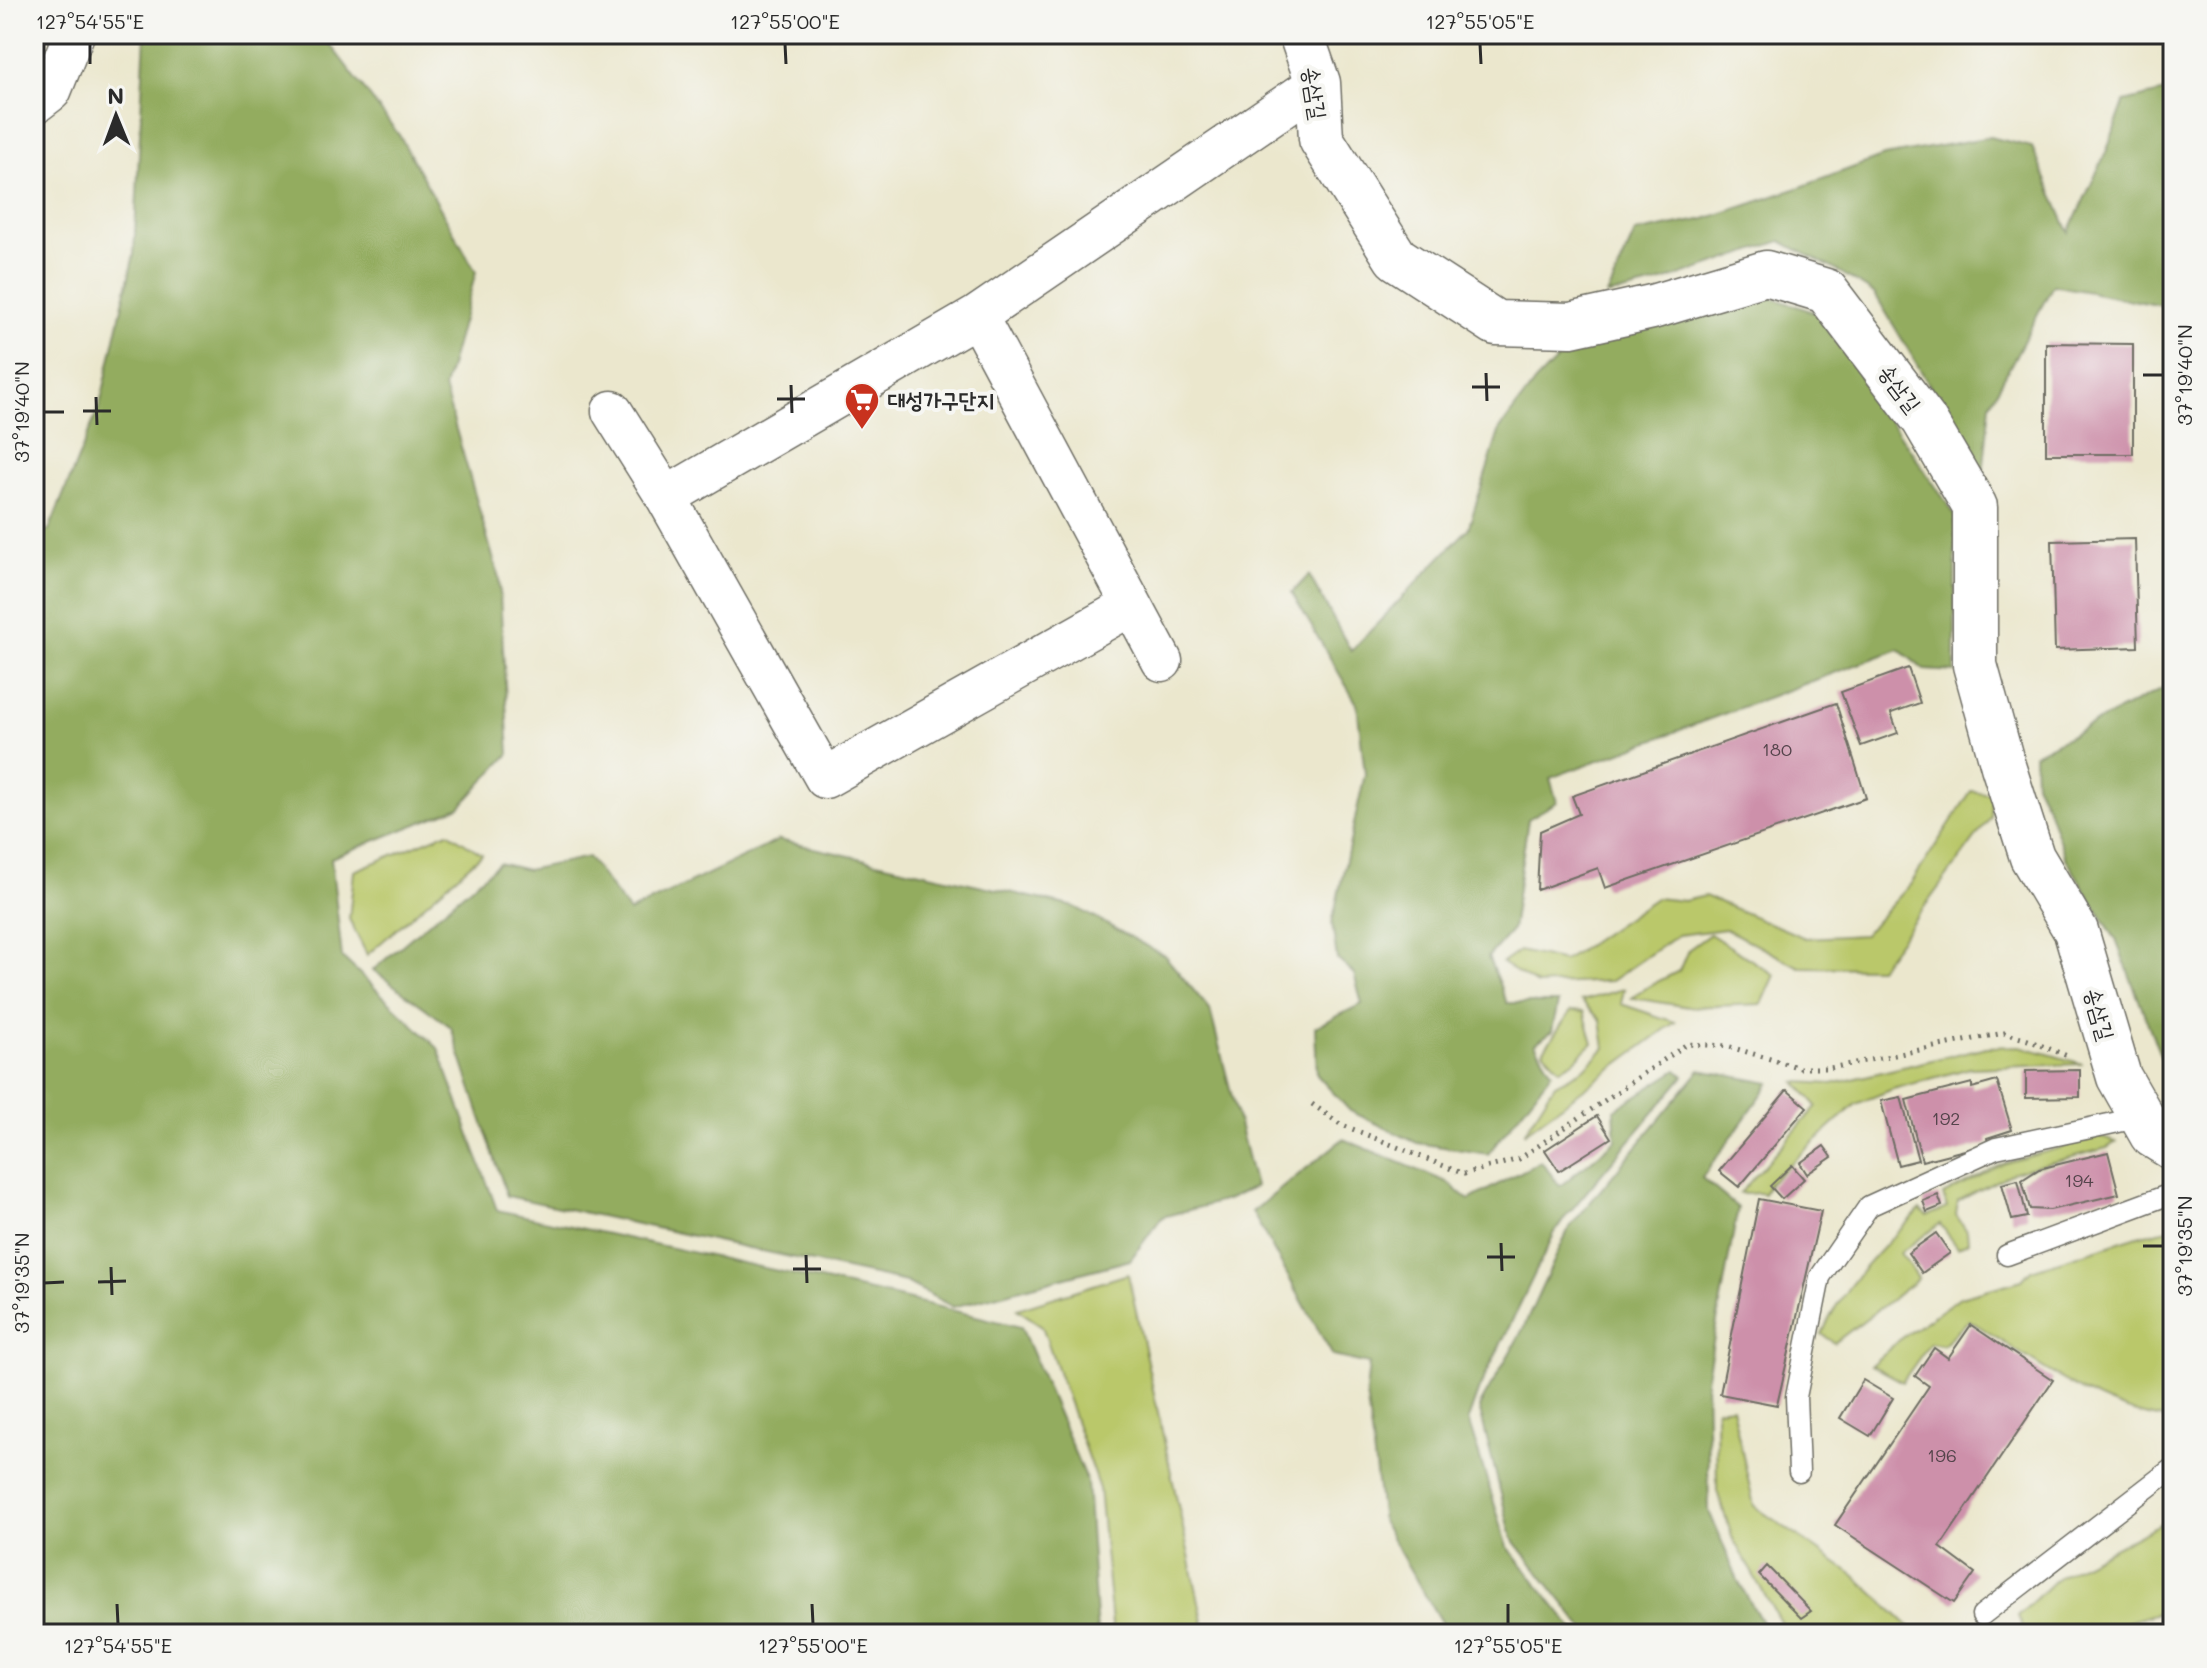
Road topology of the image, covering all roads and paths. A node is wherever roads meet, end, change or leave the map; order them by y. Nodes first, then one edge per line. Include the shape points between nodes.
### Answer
1 (74, 34) edge
2 (1301, 34) edge
3 (1318, 83) junction
4 (34, 104) edge
5 (977, 316) junction
6 (612, 411) dead end
7 (666, 497) junction
8 (1132, 605) junction
9 (1162, 661) dead end
10 (2119, 1077) junction
11 (1312, 1104) dead end
12 (2142, 1117) junction
13 (2173, 1148) edge
14 (2173, 1193) edge
15 (2007, 1255) dead end
16 (2173, 1468) edge
17 (1799, 1472) dead end
18 (1982, 1615) dead end

1 - 4 street via 51,91
2 - 3 street, 송삼길
3 - 5 street
3 - 10 street, 송삼길 via 1321,139 1396,258 1496,323 1571,325 1766,273 1826,291 1924,420 1975,507 1975,665 2032,857 2076,931
5 - 7 street
5 - 8 street
6 - 7 street
7 - 8 street via 825,778
8 - 9 street
10 - 11 path via 2004,1033 1830,1068 1800,1068 1727,1046 1687,1044 1519,1159 1464,1174 1340,1124
10 - 12 street, 송삼길
12 - 13 street, 송삼길 via 2152,1135
12 - 17 lane via 1996,1148 1869,1206 1820,1277 1796,1397
14 - 15 lane
16 - 18 lane

